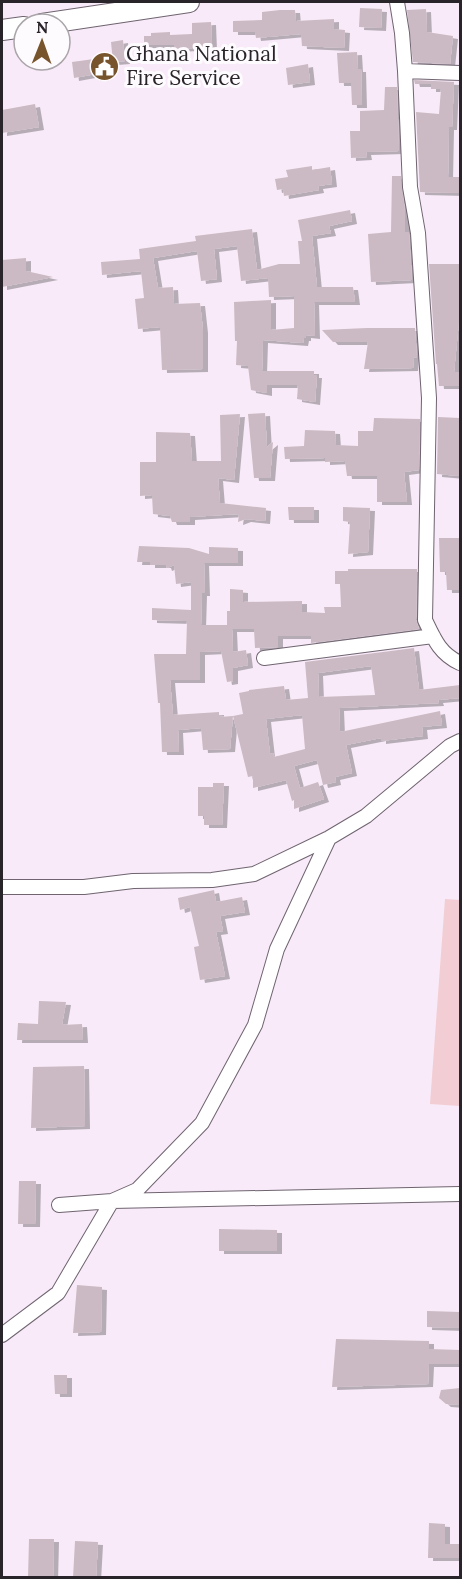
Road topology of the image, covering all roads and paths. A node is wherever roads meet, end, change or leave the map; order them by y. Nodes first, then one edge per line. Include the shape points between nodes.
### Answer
1 (189, 2) edge
2 (397, 2) edge
3 (112, 7) edge
4 (72, 17) edge
5 (405, 71) junction
6 (460, 73) edge
7 (433, 636) junction
8 (264, 658) dead end
9 (460, 663) edge
10 (457, 742) edge
11 (329, 838) junction
12 (2, 887) edge
13 (460, 1194) edge
14 (112, 1201) junction
15 (58, 1205) dead end
16 (2, 1335) edge

1 - 3 main road
2 - 5 street
3 - 4 main road
5 - 6 street
5 - 7 street via 410,187 418,233 429,398 425,620
7 - 8 street
7 - 9 street via 451,659
10 - 11 street via 366,816
11 - 12 street via 254,874 84,887
11 - 14 street via 277,949 255,1025 202,1123 137,1190
13 - 14 street
14 - 15 street
14 - 16 street via 58,1293

